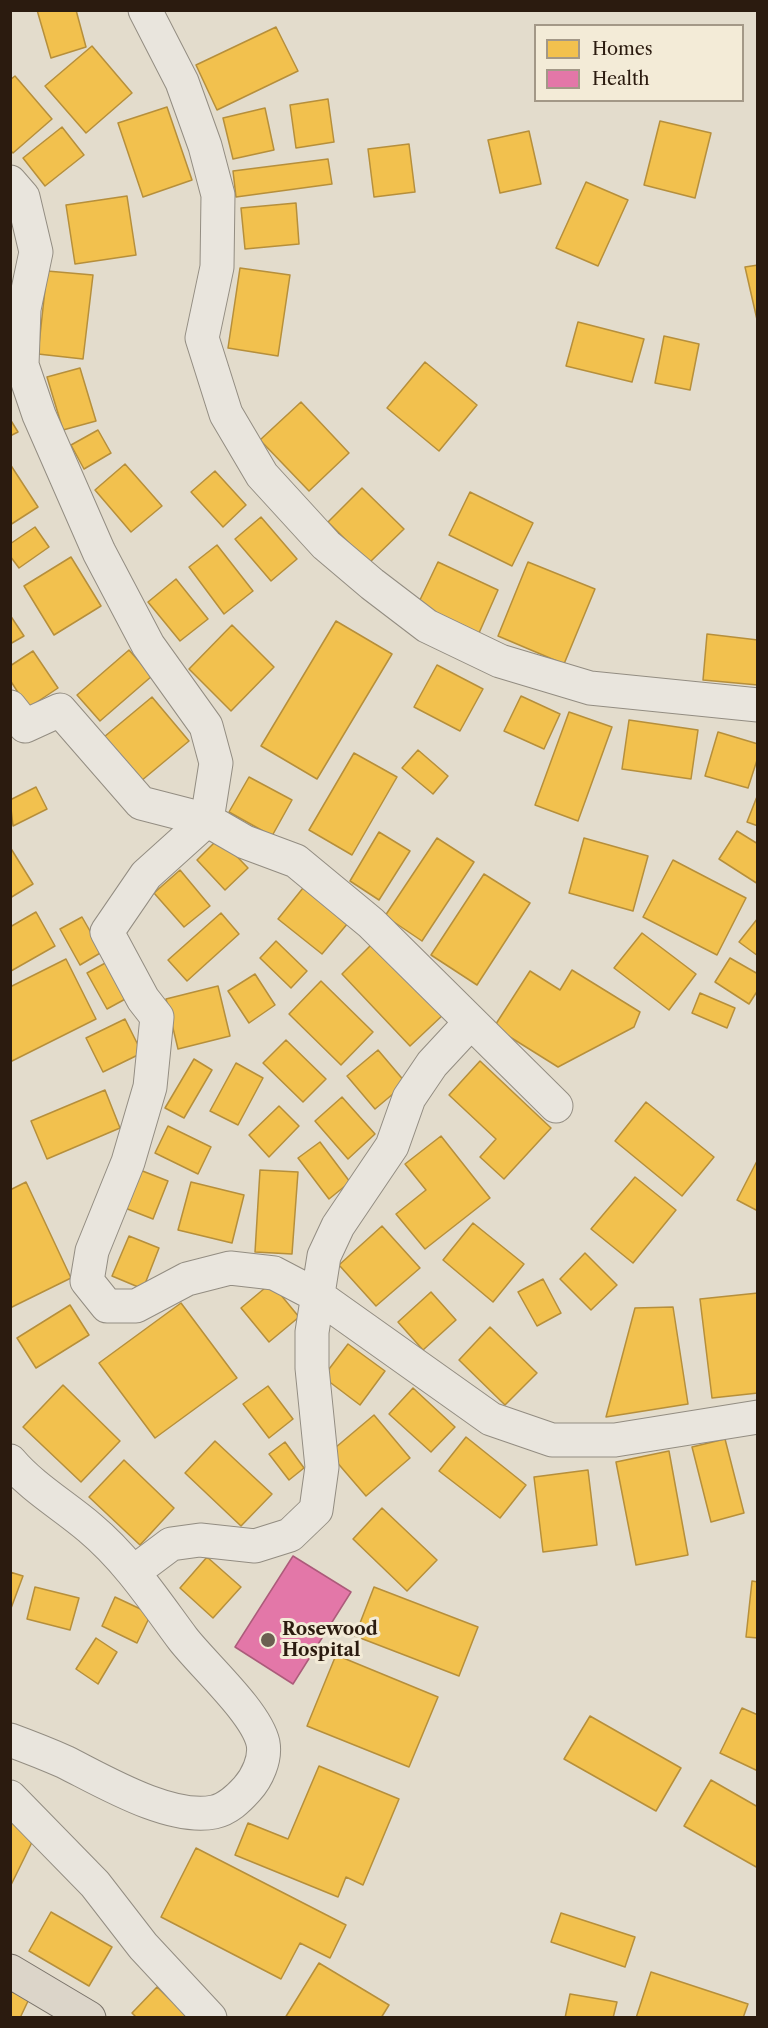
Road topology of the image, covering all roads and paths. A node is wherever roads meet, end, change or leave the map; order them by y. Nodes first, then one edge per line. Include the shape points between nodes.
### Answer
1 (145, 10) edge
2 (10, 182) edge
3 (758, 705) edge
4 (10, 707) edge
5 (207, 820) junction
6 (470, 1023) junction
7 (556, 1106) dead end
8 (318, 1296) junction
9 (758, 1417) edge
10 (10, 1461) edge
11 (135, 1571) junction
12 (10, 1740) edge
13 (10, 1797) edge
14 (10, 1971) edge
15 (89, 2018) edge
16 (210, 2018) edge

1 - 3 street via 182,82 218,195 216,267 202,338 226,414 262,475 326,545 372,584 427,626 500,662 590,688
2 - 5 street via 23,197 36,252 24,309 22,365 39,415 99,552 148,645 206,726 216,763
4 - 5 street via 24,726 60,710 141,803
5 - 6 street via 245,842 296,861 370,923
5 - 8 street via 146,875 108,932 143,999 157,1017 150,1087 128,1162 92,1251 87,1281 107,1306 136,1306 187,1279 230,1268 274,1273
6 - 7 street
6 - 8 street via 432,1064 409,1098 392,1146 338,1226 324,1256
8 - 9 street via 491,1419 552,1440 615,1440
8 - 11 street via 312,1332 322,1467 316,1510 290,1535 255,1546 200,1540 171,1544
10 - 11 street
11 - 12 street via 183,1639 255,1725 263,1744 261,1766 249,1787 234,1803 214,1812 187,1812 101,1782
13 - 16 street via 95,1884 143,1946
14 - 15 main road

